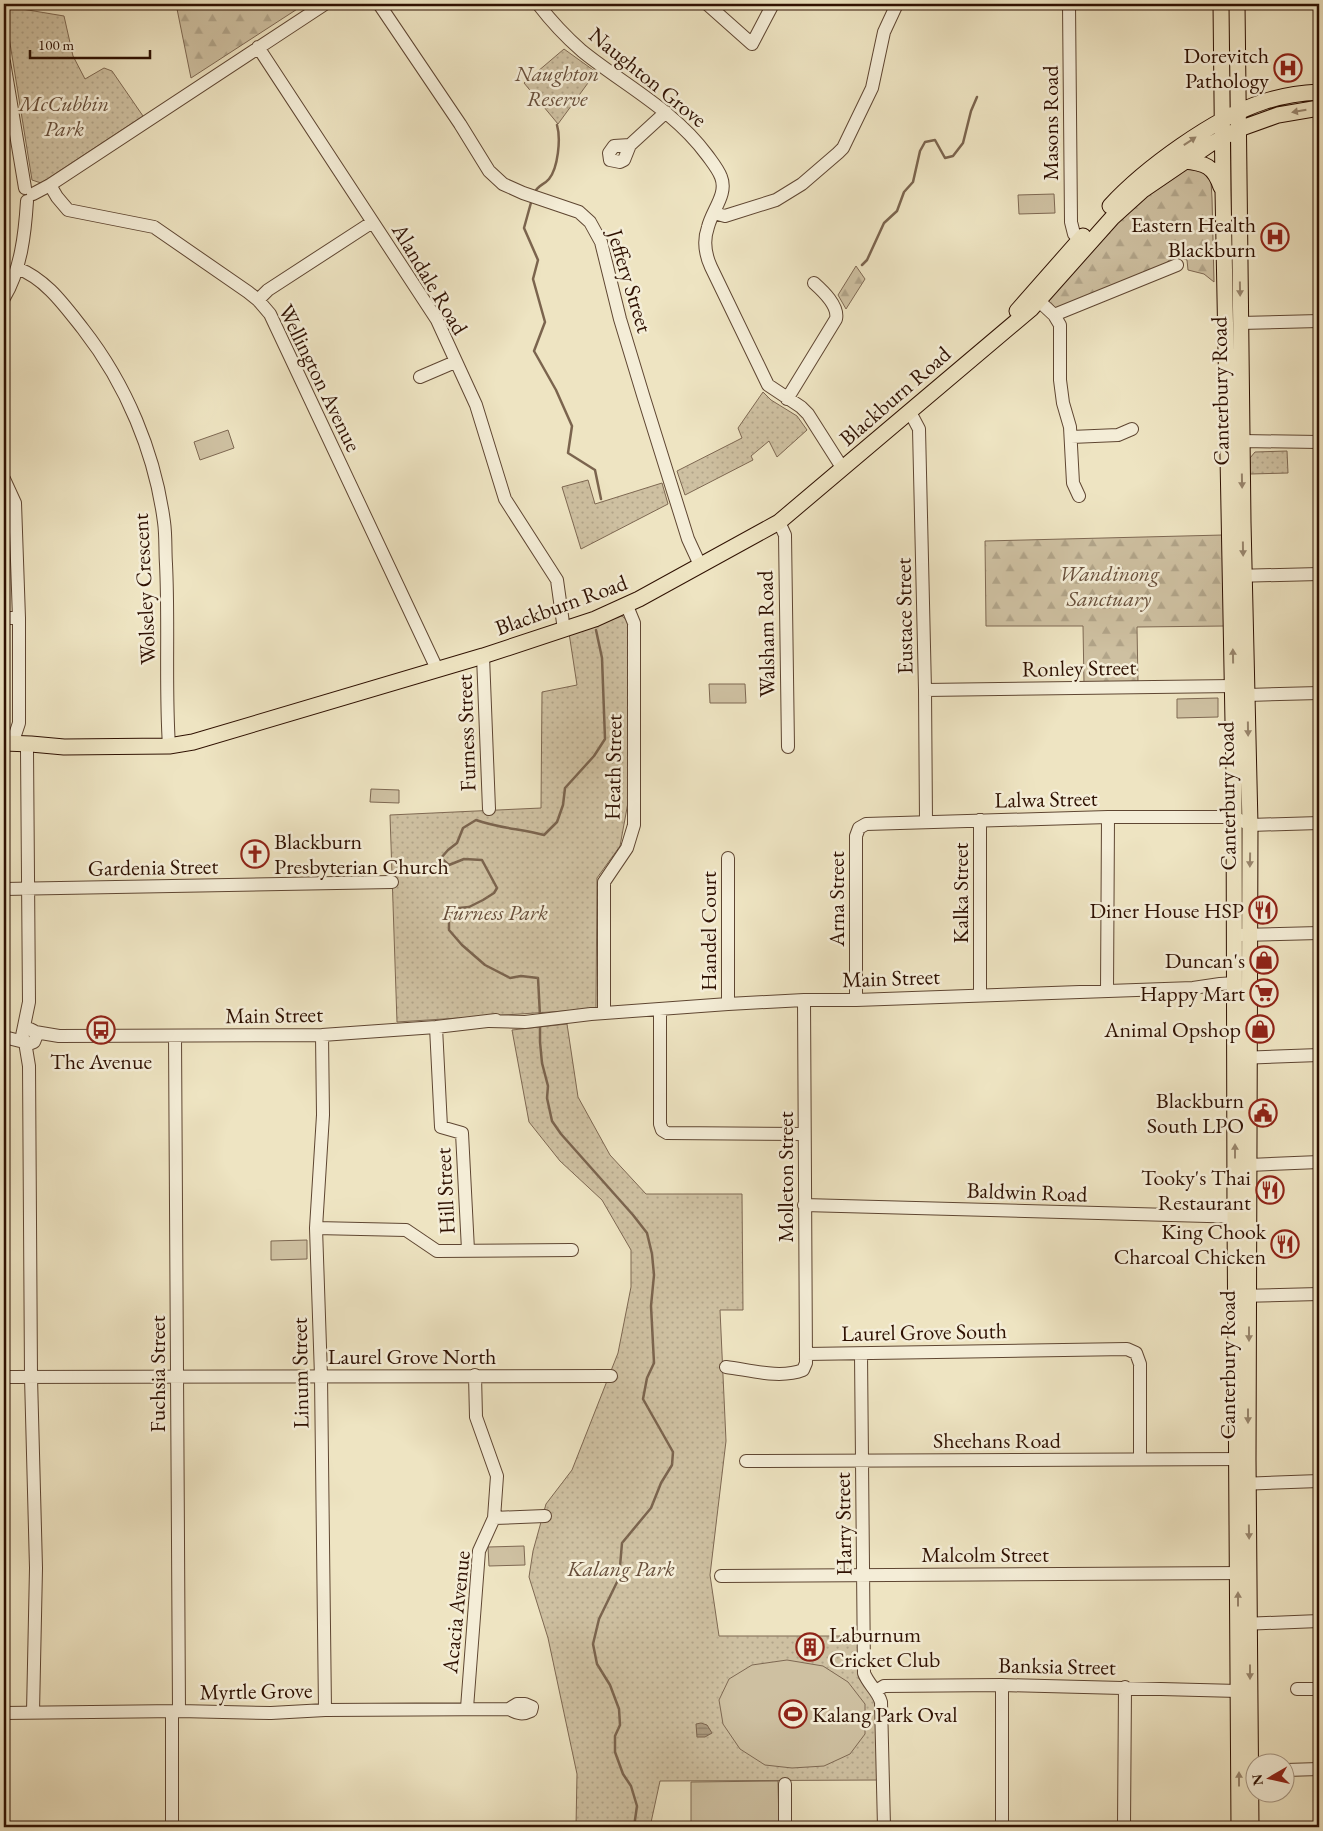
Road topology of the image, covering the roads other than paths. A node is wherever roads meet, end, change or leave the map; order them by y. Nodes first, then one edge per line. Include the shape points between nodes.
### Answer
1 (324, 4) edge
2 (379, 4) edge
3 (538, 4) edge
4 (707, 4) edge
5 (773, 4) edge
6 (897, 4) edge
7 (1070, 4) edge
8 (1221, 4) edge
9 (1237, 4) edge
10 (258, 47) junction
11 (4, 62) edge
12 (1238, 65) junction
13 (5, 81) edge
14 (1319, 92) edge
15 (1262, 102) junction
16 (1319, 108) edge
17 (666, 112) junction
18 (1238, 112) junction
19 (1278, 115) junction
20 (1222, 119) junction
21 (1238, 129) junction
22 (1222, 137) junction
23 (630, 145) dead end
24 (1238, 158) junction
25 (1184, 161) junction
26 (50, 185) junction
27 (1223, 191) junction
28 (28, 194) junction
29 (714, 213) junction
30 (372, 223) junction
31 (1082, 243) junction
32 (1177, 265) dead end
33 (17, 268) junction
34 (1067, 269) junction
35 (1045, 278) junction
36 (814, 283) dead end
37 (4, 298) edge
38 (1035, 298) junction
39 (258, 300) junction
40 (1054, 315) junction
41 (1319, 321) edge
42 (1240, 324) junction
43 (455, 362) junction
44 (420, 377) dead end
45 (787, 399) junction
46 (910, 412) junction
47 (1132, 429) dead end
48 (1071, 437) junction
49 (1319, 442) edge
50 (1238, 447) junction
51 (843, 469) junction
52 (4, 479) edge
53 (1079, 496) dead end
54 (779, 522) junction
55 (700, 565) junction
56 (1319, 574) edge
57 (1238, 576) junction
58 (627, 606) junction
59 (4, 618) edge
60 (20, 618) junction
61 (564, 630) junction
62 (483, 656) junction
63 (437, 669) junction
64 (1242, 689) junction
65 (925, 690) junction
66 (1319, 692) edge
67 (18, 746) edge
68 (169, 746) junction
69 (788, 747) dead end
70 (489, 809) dead end
71 (1108, 817) junction
72 (1234, 817) junction
73 (980, 820) junction
74 (926, 821) junction
75 (1319, 823) edge
76 (1250, 825) junction
77 (859, 828) joint
78 (728, 858) dead end
79 (392, 882) dead end
80 (4, 889) edge
81 (28, 889) junction
82 (1319, 933) edge
83 (1242, 935) junction
84 (1240, 987) junction
85 (1107, 991) junction
86 (980, 996) junction
87 (804, 1000) junction
88 (856, 1000) junction
89 (728, 1004) junction
90 (660, 1009) junction
91 (597, 1014) junction
92 (436, 1027) junction
93 (322, 1035) junction
94 (175, 1036) junction
95 (4, 1037) edge
96 (29, 1037) junction
97 (1319, 1056) edge
98 (1242, 1058) junction
99 (804, 1134) junction
100 (1319, 1162) edge
101 (1249, 1165) junction
102 (804, 1206) junction
103 (1242, 1217) junction
104 (316, 1228) junction
105 (468, 1250) junction
106 (572, 1250) dead end
107 (1319, 1294) edge
108 (1242, 1296) junction
109 (806, 1354) junction
110 (861, 1354) junction
111 (726, 1367) dead end
112 (475, 1375) junction
113 (321, 1376) junction
114 (611, 1376) dead end
115 (4, 1377) edge
116 (31, 1377) junction
117 (177, 1377) junction
118 (1140, 1459) junction
119 (1243, 1459) junction
120 (862, 1460) junction
121 (746, 1461) dead end
122 (1319, 1482) edge
123 (1243, 1484) junction
124 (545, 1516) dead end
125 (494, 1518) junction
126 (1244, 1573) junction
127 (864, 1574) junction
128 (721, 1576) dead end
129 (1319, 1621) edge
130 (1244, 1624) junction
131 (1002, 1685) junction
132 (1125, 1687) junction
133 (1297, 1689) dead end
134 (1319, 1689) edge
135 (876, 1691) junction
136 (1238, 1691) junction
137 (467, 1708) junction
138 (509, 1709) dead end
139 (325, 1710) junction
140 (33, 1712) junction
141 (176, 1712) junction
142 (4, 1713) edge
143 (1252, 1754) edge
144 (1319, 1769) edge
145 (1296, 1770) edge
146 (785, 1784) dead end
147 (1252, 1804) edge
148 (172, 1827) edge
149 (785, 1827) edge
150 (884, 1827) edge
151 (1002, 1827) edge
152 (1124, 1827) edge
153 (1239, 1827) edge
154 (1251, 1827) edge

1 - 10 street
2 - 55 street, Jeffery Street via 489,171 504,184 579,212 590,222 601,242 646,404 688,540
3 - 17 street, Naughton Grove via 582,50
4 - 5 street via 752,44
6 - 29 street via 884,32 870,93 843,148 802,184 776,200 725,216
7 - 31 street, Masons Road via 1071,222 1074,234
8 - 20 main road, Canterbury Road
9 - 12 main road, Canterbury Road
10 - 26 street
10 - 30 street, Alandale Road
11 - 13 street
12 - 15 main road via 1242,83
12 - 18 main road, Canterbury Road
13 - 28 street
14 - 15 main road, Blackburn Road
15 - 18 main road, Blackburn Road
16 -> 19 main road, Blackburn Road
17 - 23 street
17 - 29 street, Naughton Grove via 691,135 720,175 723,191
18 - 20 main road, Blackburn Road
18 - 21 main road, Canterbury Road
19 - 21 main road, Blackburn Road
19 - 24 main road via 1259,126 1243,144
20 - 22 main road, Canterbury Road
31 -> 20 main road, Blackburn Road via 1115,201 1139,179
21 - 22 main road, Blackburn Road
21 - 24 main road, Canterbury Road
22 - 25 main road, Blackburn Road
22 - 27 main road, Canterbury Road
24 -> 42 main road, Canterbury Road
25 - 27 main road via 1209,167
25 - 31 main road, Blackburn Road
26 - 28 street
26 - 39 street, Wellington Avenue via 68,210 154,227
27 - 50 main road, Canterbury Road
28 - 33 street
29 - 45 street, Naughton Grove via 707,232 706,256 765,380 771,389
30 - 39 street via 268,290
30 - 43 street, Alandale Road via 437,320
31 - 34 main road, Blackburn Road
31 - 35 main road, Blackburn Road
32 - 40 street
33 - 37 street
33 - 68 street, Wolseley Crescent via 37,278 63,304 96,346 128,401 151,460 164,523
34 - 35 main road
34 - 38 main road, Blackburn Road
35 - 38 main road, Blackburn Road
36 - 45 street via 835,309 836,319
38 - 40 street
38 - 46 main road, Blackburn Road via 998,336
39 - 63 street, Wellington Avenue via 270,314
40 - 48 street via 1060,325 1060,380
41 - 42 street
42 - 50 main road, Canterbury Road
43 - 44 street
43 - 61 street, Alandale Road via 476,405 505,500 557,580
45 - 51 street, Naughton Grove via 808,414
46 - 51 main road, Blackburn Road
46 - 65 street, Eustace Street via 919,429
47 - 48 street via 1118,435
48 - 53 street via 1072,475
49 - 50 street via 1269,442
50 - 57 main road, Canterbury Road
51 - 54 main road, Blackburn Road
52 - 60 street via 15,503
54 - 55 main road, Blackburn Road
54 - 69 street, Walsham Road via 785,535
55 - 58 main road, Blackburn Road
56 - 57 street
57 - 64 main road, Canterbury Road
58 - 61 main road, Blackburn Road
58 - 91 street, Heath Street via 634,623 634,825 626,848 604,882
59 - 60 street
60 - 67 street via 19,723 14,738
61 - 62 main road, Blackburn Road
62 - 63 main road, Blackburn Road
62 - 70 street, Furness Street
63 - 68 main road, Blackburn Road via 193,742
64 - 65 street, Ronley Street
64 - 66 street, Ronley Street
64 - 72 main road, Canterbury Road
64 -> 76 main road, Canterbury Road
65 - 74 street, Eustace Street
67 - 68 main road, Blackburn Road
67 - 81 street
71 - 72 street, Lalwa Street
71 - 73 street, Lalwa Street
71 - 85 street
72 - 76 street
72 - 83 main road, Canterbury Road
73 - 74 street, Lalwa Street
73 - 86 street, Kalka Street
74 - 77 street, Lalwa Street via 866,824
75 - 76 street
76 -> 83 main road, Canterbury Road
77 - 88 street, Arna Street via 856,836
78 - 89 street, Handel Court
79 - 81 street, Gardenia Street
80 - 81 street, Gardenia Street
81 - 96 street
82 - 83 street
83 - 84 main road, Canterbury Road
84 - 85 street, Main Street via 1220,984
84 - 98 main road, Canterbury Road
85 - 86 street, Main Street
86 - 88 street, Main Street
87 - 88 street, Main Street
87 - 89 street, Main Street
87 - 99 street, Molleton Street
89 - 90 street, Main Street
90 - 91 street, Main Street
90 - 99 street via 662,1130 667,1133
91 - 92 street, Main Street
92 - 93 street, Main Street
92 - 105 street, Hill Street via 441,1127 462,1133
93 - 94 street, Main Street
93 - 104 street, Linum Street via 323,1115
94 - 96 street, Main Street
94 - 117 street, Fuchsia Street
95 - 96 street, Main Street
96 - 116 street
97 - 98 street
98 - 101 main road, Canterbury Road
103 -> 98 main road, Canterbury Road
99 - 102 street, Molleton Street
100 - 101 street
101 - 103 main road, Canterbury Road
102 - 103 street, Baldwin Road
102 - 109 street, Molleton Street
103 - 108 main road, Canterbury Road
104 - 105 street via 406,1230 438,1251
104 - 113 street, Linum Street
105 - 106 street
107 - 108 street
108 - 119 main road, Canterbury Road
109 - 110 street, Laurel Grove South
109 - 111 street via 803,1370 796,1373
110 - 118 street, Laurel Grove South via 1127,1349 1136,1353 1140,1364
110 - 120 street, Harry Street
112 - 113 street, Laurel Grove North
112 - 114 street, Laurel Grove North
112 - 125 street, Acacia Avenue via 476,1416 497,1476
113 - 117 street, Laurel Grove North
113 - 139 street, Linum Street
115 - 116 street, Laurel Grove North
116 - 117 street, Laurel Grove North
116 - 140 street via 36,1568
117 - 141 street, Fuchsia Street
118 - 119 street, Sheehans Road
118 - 120 street, Sheehans Road
119 - 123 main road, Canterbury Road
120 - 121 street, Sheehans Road
120 - 127 street, Harry Street
122 - 123 street
123 - 126 main road, Canterbury Road
124 - 125 street
125 - 137 street, Acacia Avenue via 479,1552
126 - 127 street, Malcolm Street
126 - 130 main road, Canterbury Road
127 - 128 street, Malcolm Street
127 - 135 street, Harry Street via 864,1673
129 - 130 street
130 - 136 main road, Canterbury Road
130 -> 143 main road, Canterbury Road
131 - 132 street, Banksia Street
131 - 135 street, Banksia Street via 884,1686
131 - 151 street
132 - 136 street, Banksia Street
132 - 152 street
133 - 134 street
135 - 150 street, Harry Street via 881,1702
153 -> 136 main road, Canterbury Road
137 - 138 street, Myrtle Grove
137 - 139 street, Myrtle Grove
139 - 141 street, Myrtle Grove
140 - 141 street, Myrtle Grove
140 - 142 street, Myrtle Grove
141 - 148 street, Fuchsia Street
144 - 145 street
146 - 149 street
147 - 154 main road, Canterbury Road

